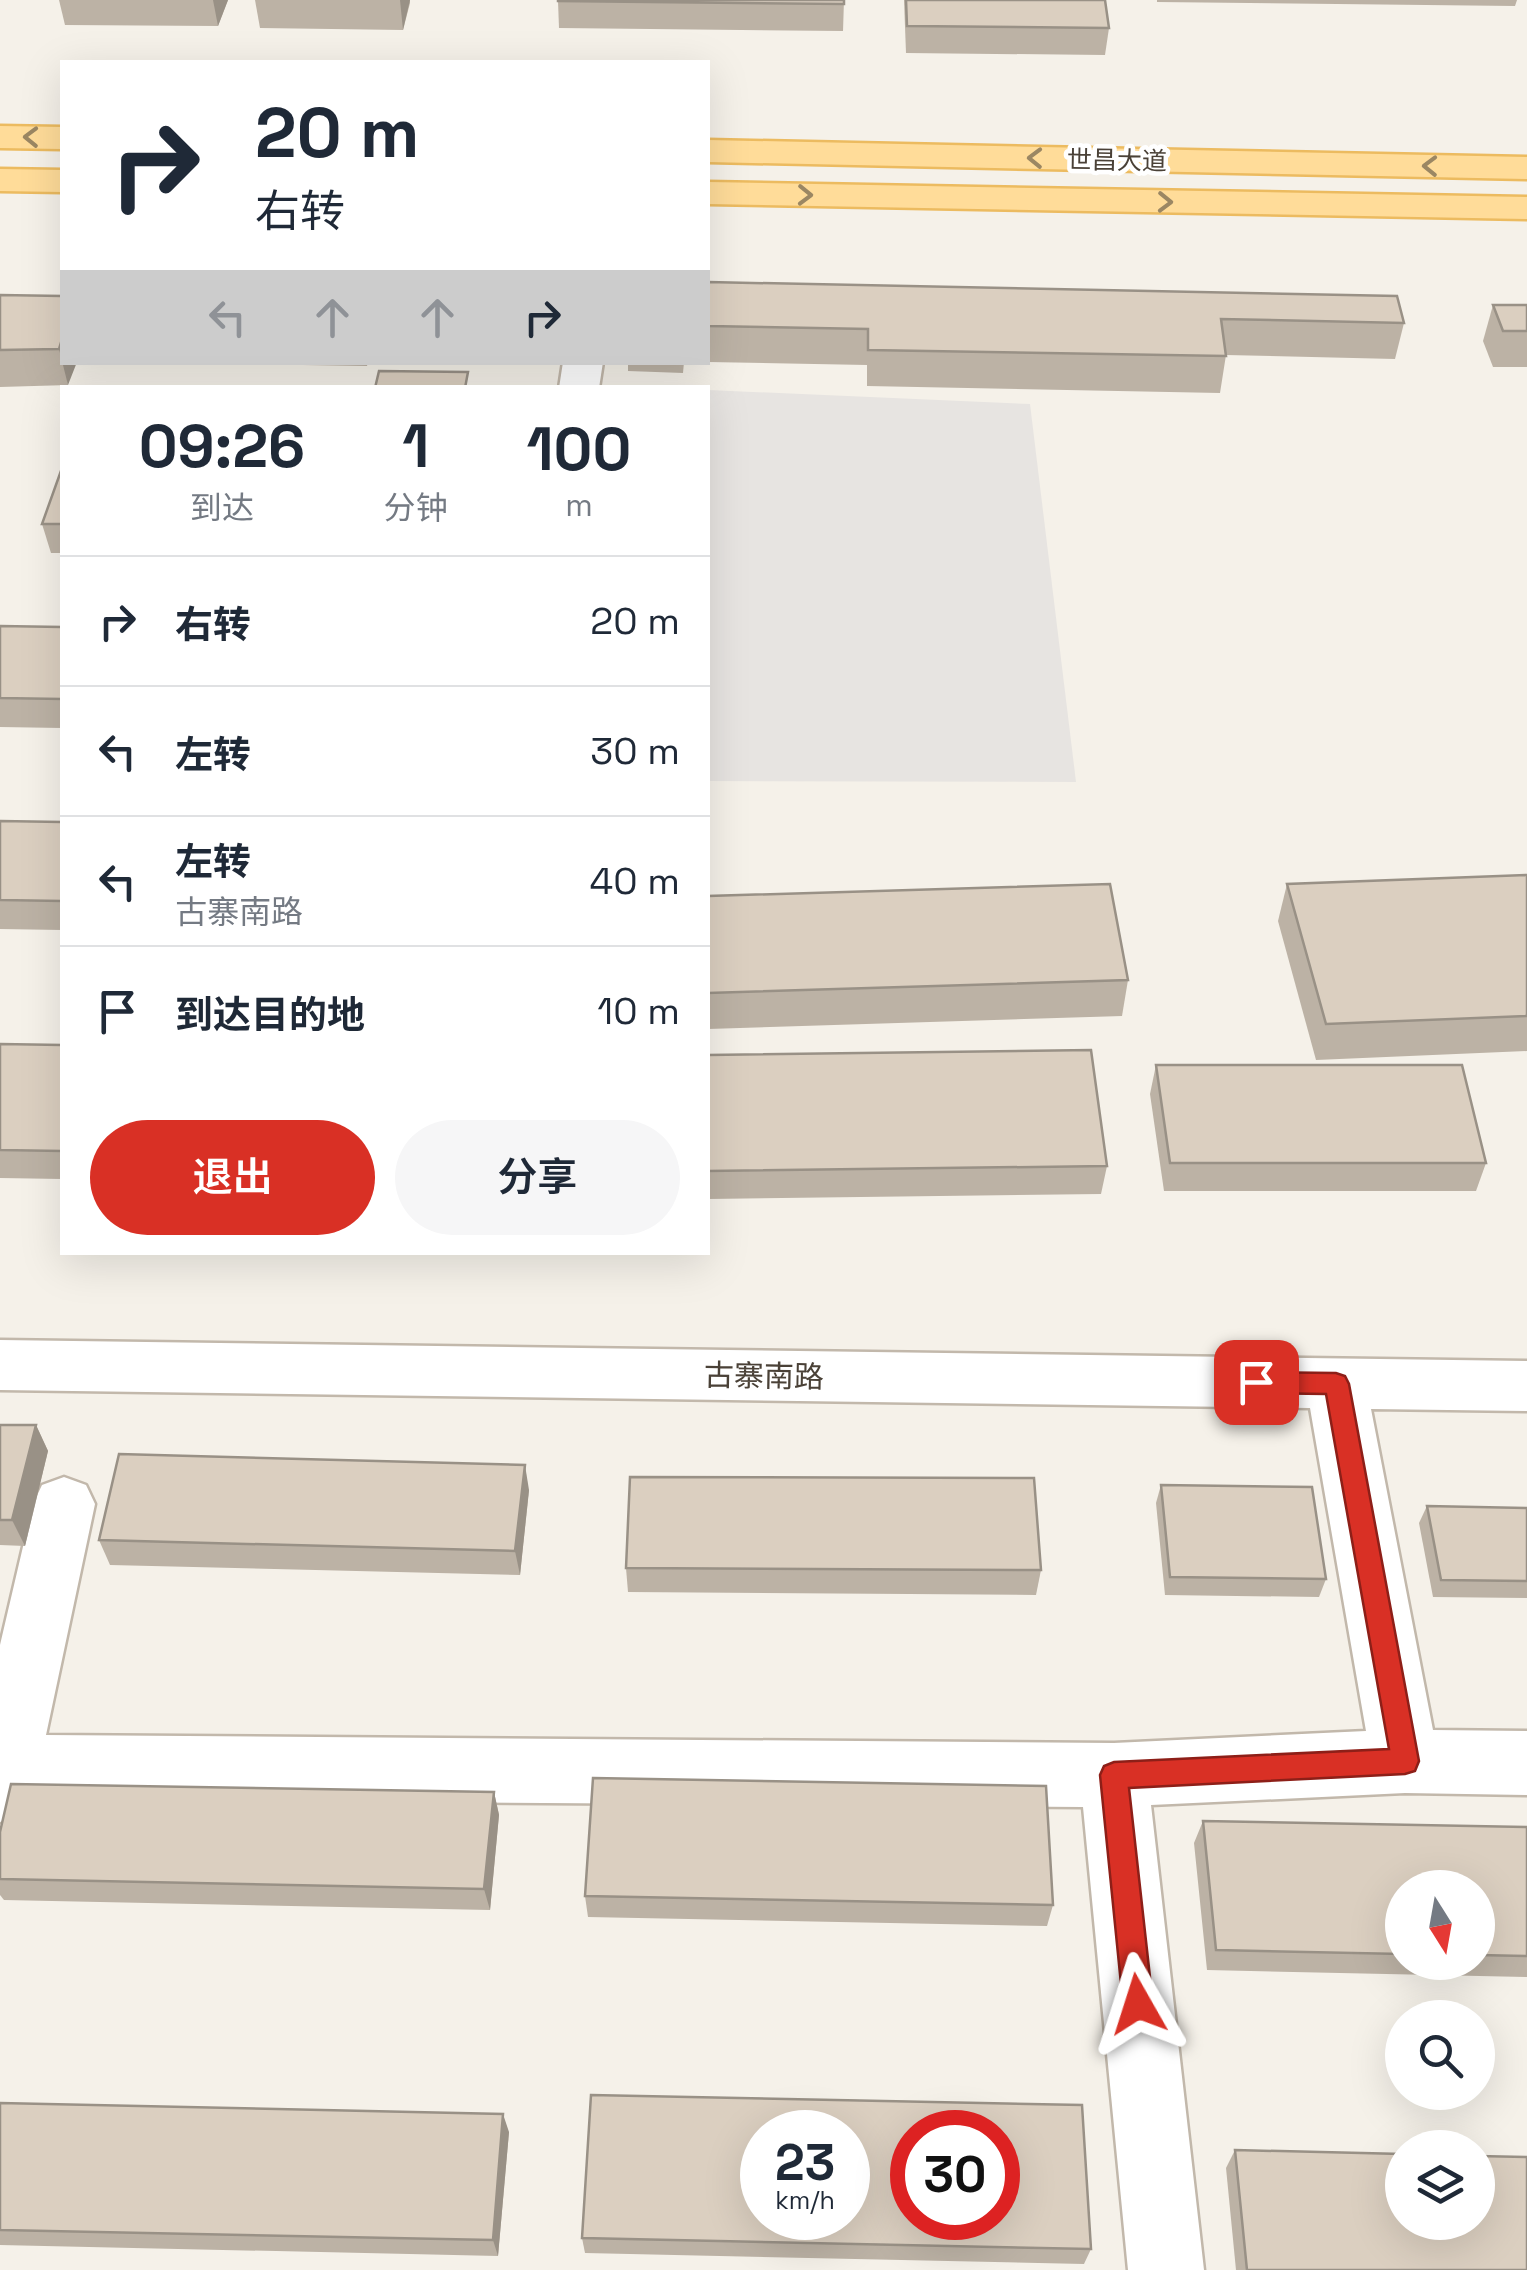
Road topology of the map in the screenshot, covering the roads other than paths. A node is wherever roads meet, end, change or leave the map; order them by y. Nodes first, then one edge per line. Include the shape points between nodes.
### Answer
1 (0, 136) edge
2 (60, 138) edge
3 (710, 151) edge
4 (1527, 168) edge
5 (0, 180) edge
6 (60, 182) edge
7 (710, 194) edge
8 (1527, 208) edge
9 (0, 1365) edge
10 (1336, 1384) junction
11 (1527, 1386) edge
12 (64, 1504) dead end
13 (1405, 1761) junction
14 (1527, 1764) edge
15 (1114, 1775) junction
16 (3, 1778) edge
17 (1166, 2270) edge

2 -> 1 main road
4 -> 3 main road, 世昌大道
5 - 6 main road
7 -> 8 main road, 世昌大道
9 - 10 street, 古寨南路
10 - 11 street, 古寨南路
10 - 13 street
12 - 16 street
13 - 14 street
13 - 15 street
15 - 16 street
15 - 17 street

